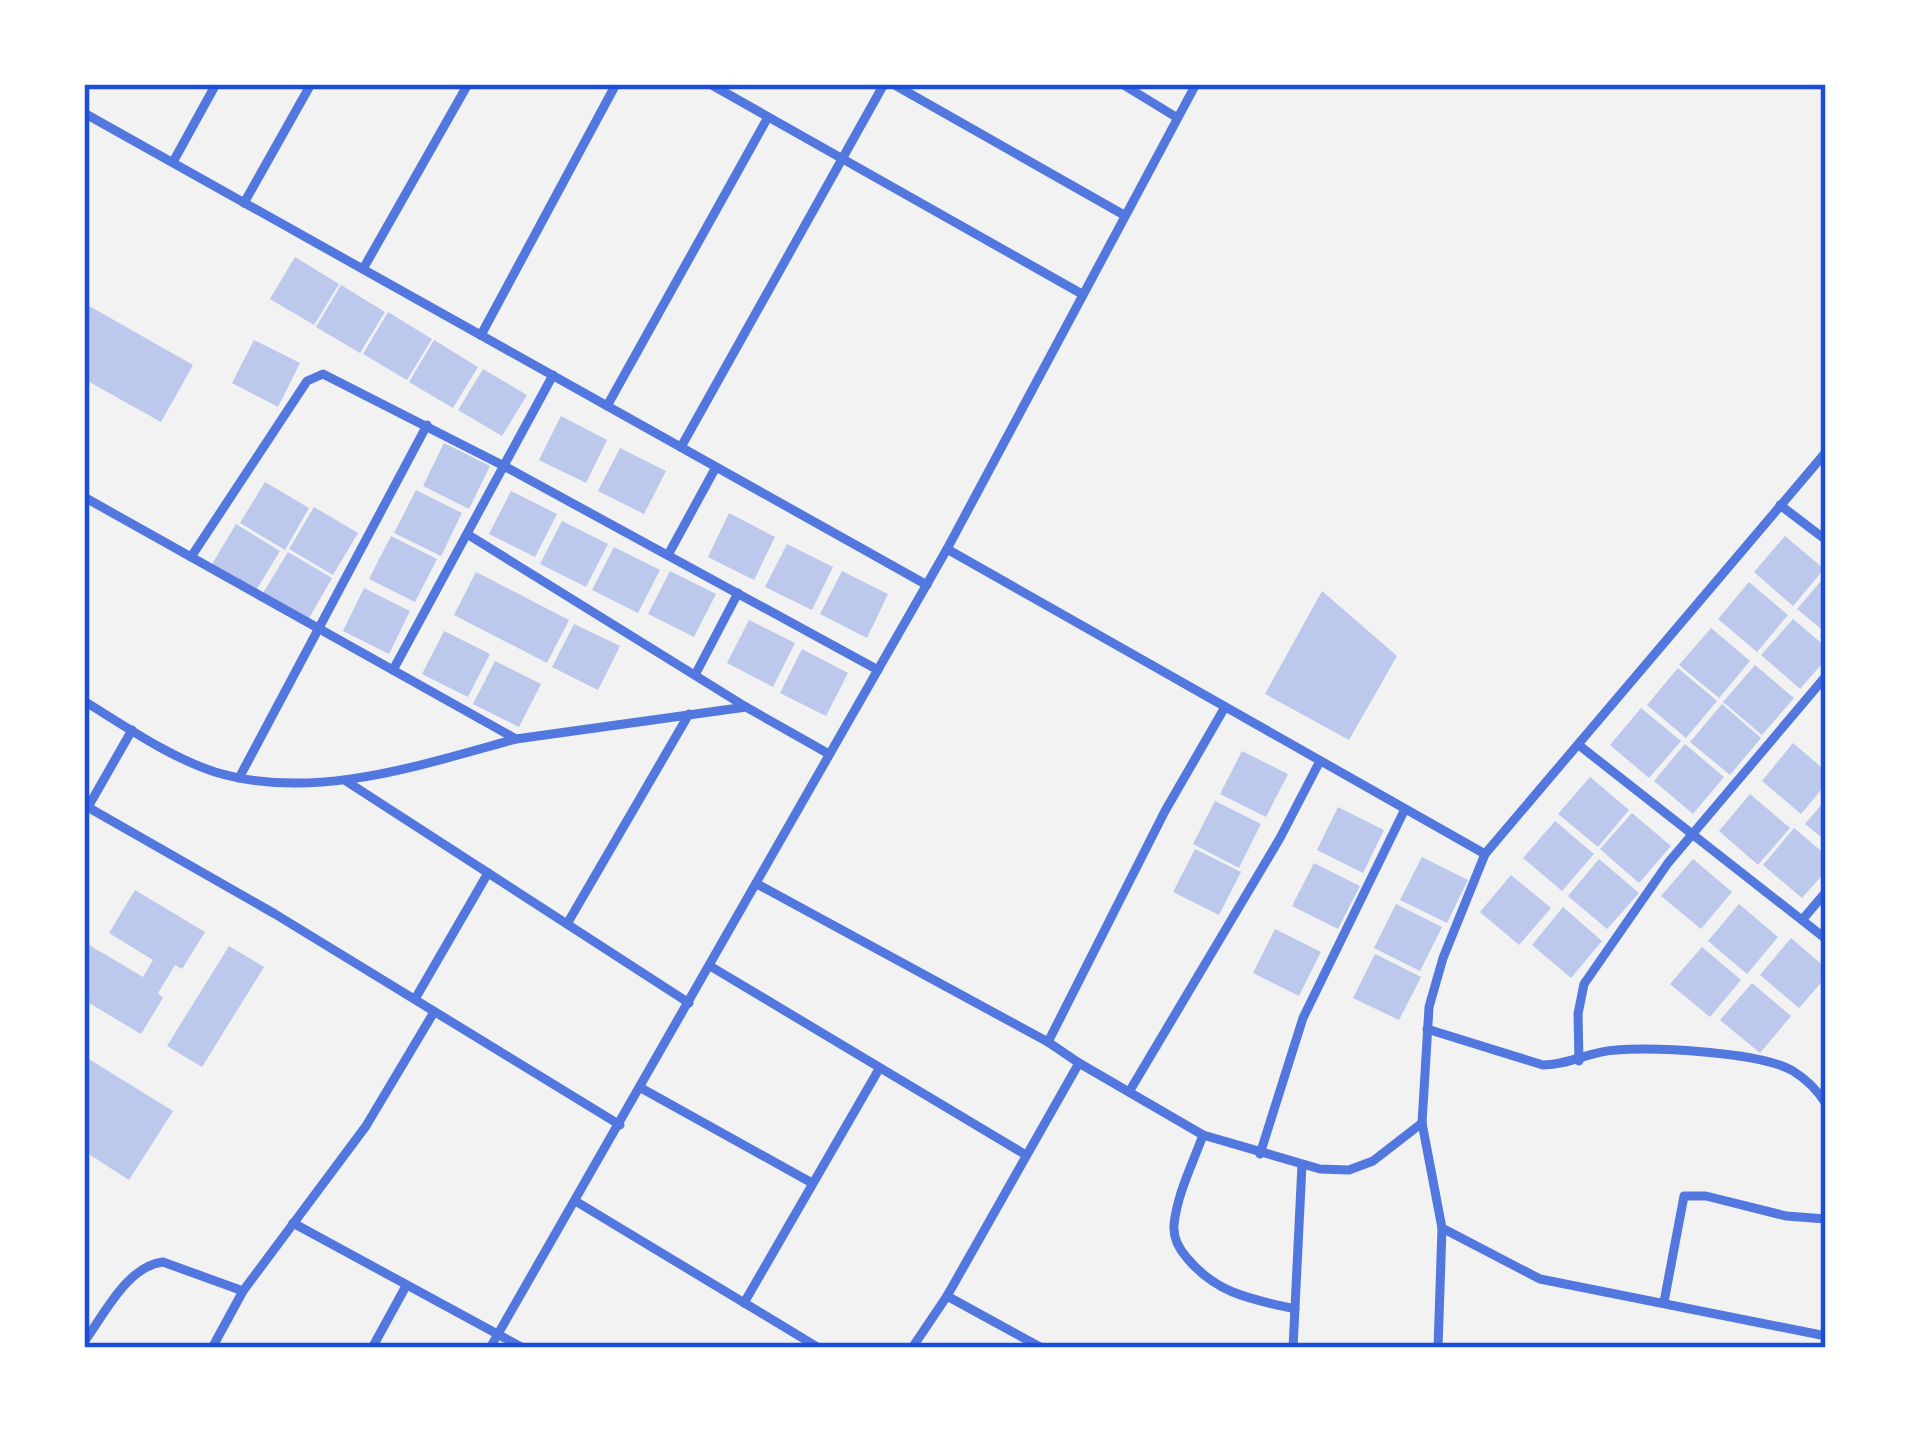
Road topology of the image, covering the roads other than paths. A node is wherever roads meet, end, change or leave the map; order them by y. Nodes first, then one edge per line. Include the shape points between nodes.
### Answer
1 (216, 84) edge
2 (310, 84) edge
3 (468, 84) edge
4 (616, 84) edge
5 (710, 84) edge
6 (884, 84) edge
7 (893, 84) edge
8 (1122, 84) edge
9 (1196, 84) edge
10 (84, 113) edge
11 (768, 117) junction
12 (1176, 117) junction
13 (842, 158) junction
14 (173, 162) junction
15 (244, 203) junction
16 (1124, 215) junction
17 (363, 269) junction
18 (1082, 294) junction
19 (482, 335) junction
20 (553, 375) junction
21 (607, 406) junction
22 (427, 425) junction
23 (681, 447) junction
24 (1826, 452) edge
25 (504, 466) junction
26 (716, 467) junction
27 (84, 497) edge
28 (1780, 505) junction
29 (467, 534) junction
30 (1826, 541) edge
31 (947, 549) junction
32 (668, 555) junction
33 (191, 557) junction
34 (927, 585) junction
35 (738, 593) junction
36 (316, 628) junction
37 (393, 670) junction
38 (878, 670) junction
39 (695, 675) junction
40 (1826, 676) edge
41 (84, 701) edge
42 (746, 707) junction
43 (1225, 707) junction
44 (689, 714) junction
45 (132, 730) junction
46 (516, 739) junction
47 (1580, 746) junction
48 (830, 754) junction
49 (1320, 761) junction
50 (239, 778) junction
51 (346, 781) junction
52 (86, 806) edge
53 (1406, 809) junction
54 (1691, 835) junction
55 (1485, 854) junction
56 (488, 873) junction
57 (757, 884) junction
58 (1826, 892) edge
59 (1802, 920) junction
60 (568, 924) junction
61 (1826, 940) edge
62 (710, 966) junction
63 (415, 999) junction
64 (689, 1004) junction
65 (434, 1012) junction
66 (1427, 1029) junction
67 (1048, 1042) junction
68 (1579, 1060) junction
69 (1079, 1063) junction
70 (879, 1069) junction
71 (641, 1088) junction
72 (1129, 1092) junction
73 (1826, 1104) edge
74 (1422, 1123) junction
75 (620, 1125) junction
76 (1203, 1135) junction
77 (1260, 1154) junction
78 (1025, 1155) junction
79 (1302, 1166) junction
80 (812, 1184) junction
81 (577, 1202) junction
82 (1826, 1219) edge
83 (293, 1222) junction
84 (1442, 1228) junction
85 (406, 1286) junction
86 (243, 1292) junction
87 (946, 1296) junction
88 (1664, 1302) junction
89 (744, 1303) junction
90 (1294, 1310) junction
91 (498, 1334) junction
92 (1810, 1334) junction
93 (1826, 1336) edge
94 (84, 1342) edge
95 (212, 1348) edge
96 (372, 1348) edge
97 (490, 1348) edge
98 (523, 1348) edge
99 (819, 1348) edge
100 (912, 1348) edge
101 (1042, 1348) edge
102 (1293, 1348) edge
103 (1438, 1348) edge
104 (1810, 1348) edge

1 - 14 street
2 - 15 street
3 - 17 street
4 - 19 street
5 - 11 street
6 - 13 street
7 - 16 street
8 - 12 street
9 - 12 street
10 - 14 street
11 - 13 street
11 - 21 street
12 - 16 street
13 - 18 street
13 - 23 street
14 - 15 street
15 - 17 street
16 - 18 street
17 - 19 street
18 - 31 street
19 - 20 street
20 - 21 street
20 - 25 street
21 - 23 street
22 - 25 street
22 - 33 street via 334,376 314,376
22 - 36 street
23 - 26 street
24 - 28 street
25 - 29 street
25 - 32 street
26 - 32 street
26 - 34 street
27 - 33 street
28 - 30 street
28 - 47 street
29 - 37 street
29 - 39 street
31 - 34 street
31 - 43 street
32 - 35 street
33 - 36 street
34 - 38 street
35 - 38 street
35 - 39 street
36 - 37 street
36 - 50 street
37 - 46 street
38 - 48 street
39 - 42 street
40 - 54 street
41 - 45 street
42 - 44 street
42 - 48 street
43 - 49 street
43 - 67 street
44 - 46 street
44 - 60 street
45 - 50 street
45 - 52 street
46 - 51 street
47 - 54 street
47 - 55 street
48 - 57 street
49 - 53 street
49 - 72 street
50 - 51 street
51 - 56 street
52 - 63 street
53 - 55 street
53 - 77 street via 1303,1018
54 - 59 street
54 - 68 street via 1584,984
55 - 66 street via 1444,958
56 - 60 street
56 - 63 street
57 - 62 street
57 - 67 street
58 - 59 street
59 - 61 street
60 - 64 street
62 - 64 street
62 - 70 street
63 - 65 street
64 - 71 street
65 - 75 street
65 - 83 street via 366,1126
66 - 68 street via 1543,1065
66 - 74 street
67 - 69 street
68 - 73 street via 1633,1049 1762,1060 1791,1070
69 - 72 street
69 - 78 street
70 - 78 street
70 - 80 street
71 - 75 street
71 - 80 street
72 - 76 street
74 - 79 street via 1349,1170
74 - 84 street
75 - 81 street
76 - 77 street
76 - 90 street via 1173,1230 1179,1249 1228,1293
77 - 79 street
78 - 87 street
79 - 90 street
80 - 89 street
81 - 89 street
81 - 91 street
82 - 88 street via 1684,1196
83 - 85 street
83 - 86 street
84 - 88 street via 1540,1279
84 - 103 street
85 - 91 street
85 - 96 street
86 - 94 street via 163,1262 148,1264
86 - 95 street
87 - 100 street
87 - 101 street
88 - 92 street
89 - 99 street
90 - 102 street
91 - 97 street
91 - 98 street
92 - 93 street
92 - 104 street

